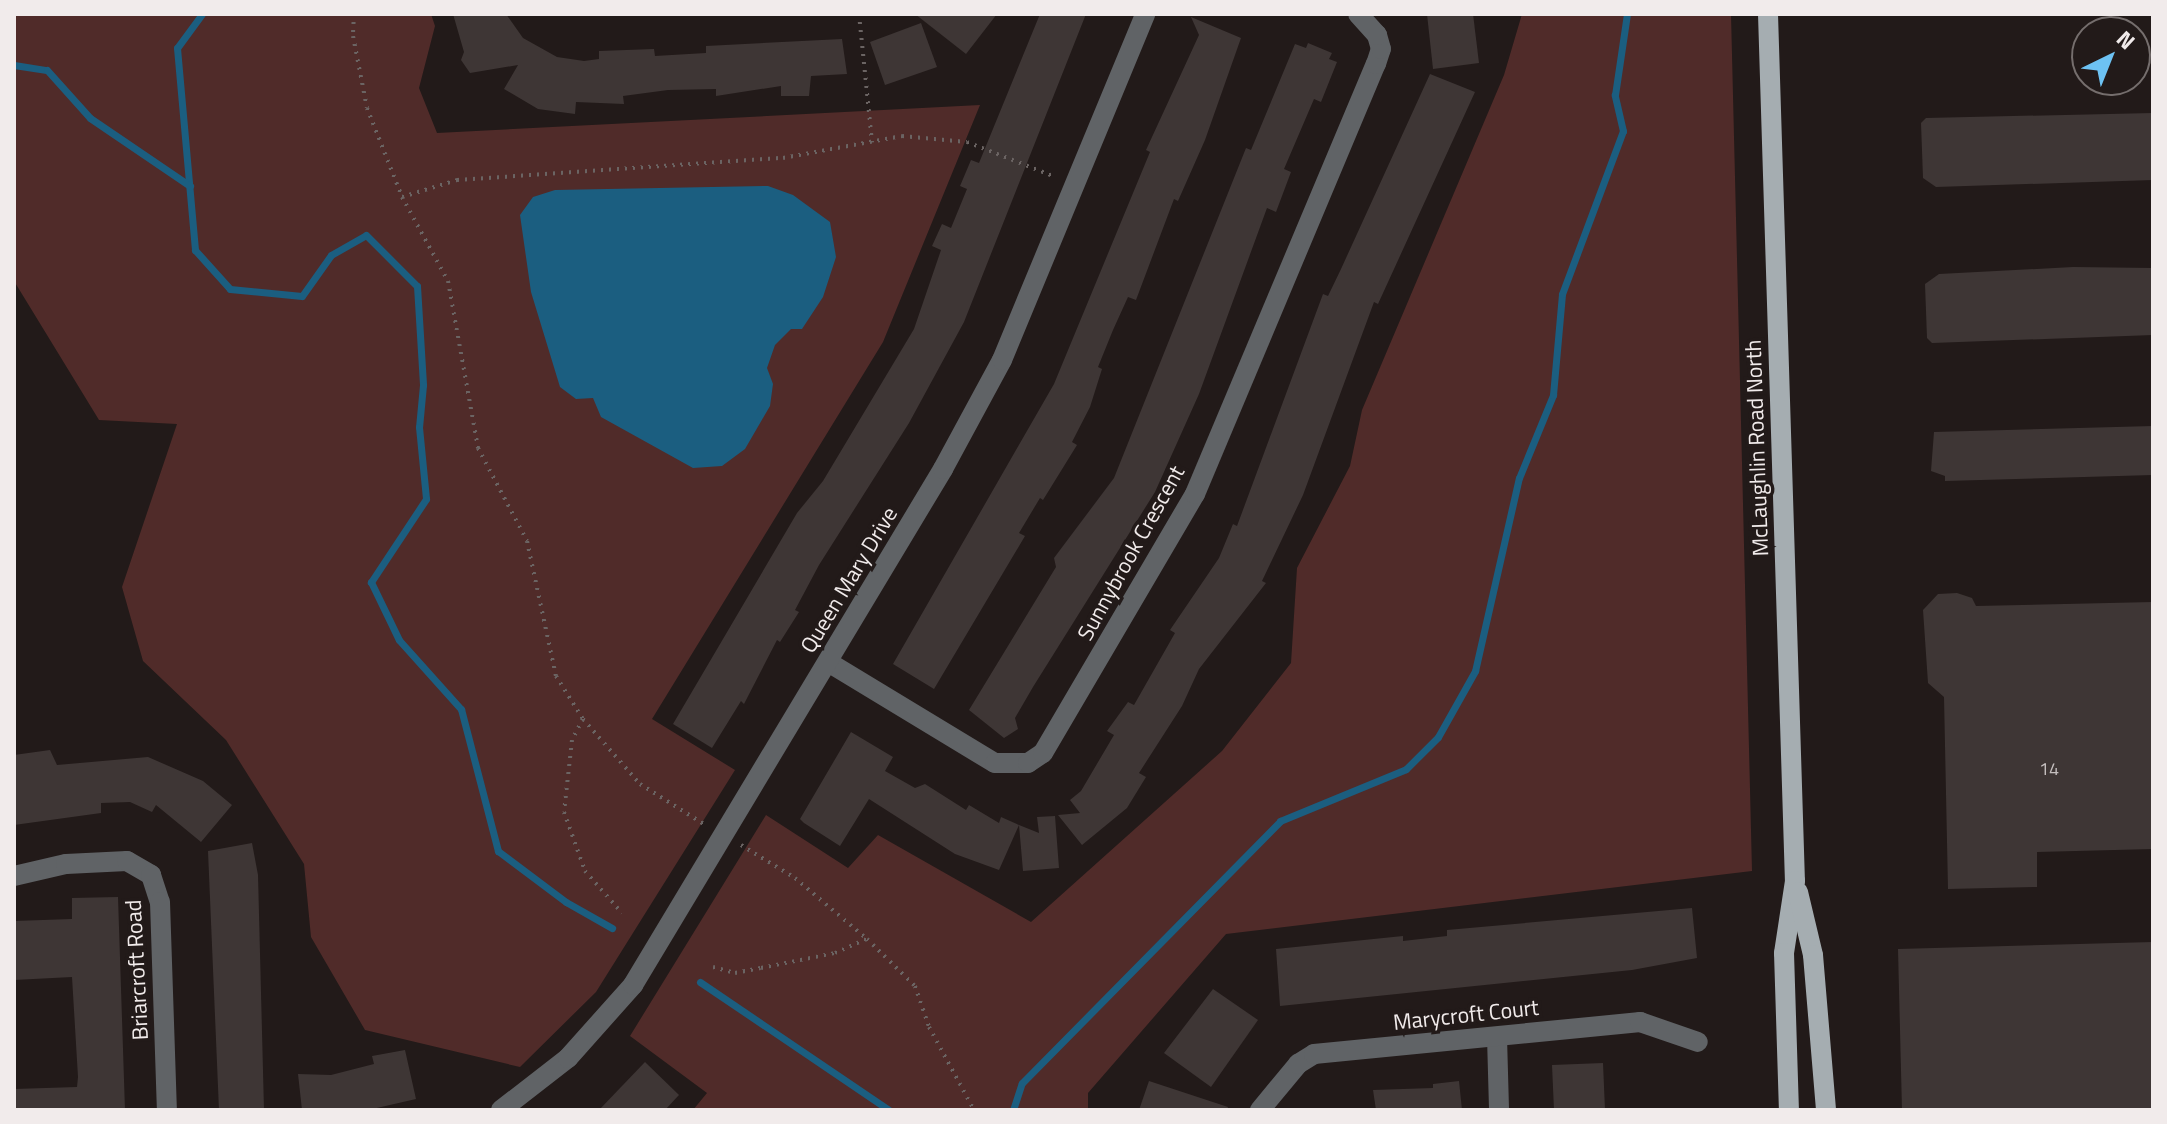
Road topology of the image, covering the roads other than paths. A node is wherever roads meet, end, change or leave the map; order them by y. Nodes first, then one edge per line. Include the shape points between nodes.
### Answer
1 (1145, 14) edge
2 (1358, 14) edge
3 (1768, 14) edge
4 (828, 662) junction
5 (14, 876) edge
6 (1795, 881) junction
7 (1497, 1037) junction
8 (1698, 1042) dead end
9 (167, 1110) edge
10 (501, 1110) edge
11 (1260, 1110) edge
12 (1499, 1110) edge
13 (1789, 1110) edge
14 (1826, 1110) edge

1 - 4 street, Queen Mary Drive via 989,388
2 - 4 street, Sunnybrook Crescent via 1377,35 1376,64 1195,494 1043,753 1028,763 995,763
3 - 6 main road, McLaughlin Road North
4 - 10 street, Queen Mary Drive via 633,985 568,1058
5 - 9 street, Briarcroft Road via 66,864 127,861 151,875 160,902
6 - 13 main road, McLaughlin Road North via 1784,953
6 - 14 main road, McLaughlin Road North via 1813,955
7 - 8 street, Marycroft Court via 1640,1022
7 - 11 street, Marycroft Court via 1314,1054 1298,1064
7 - 12 street

